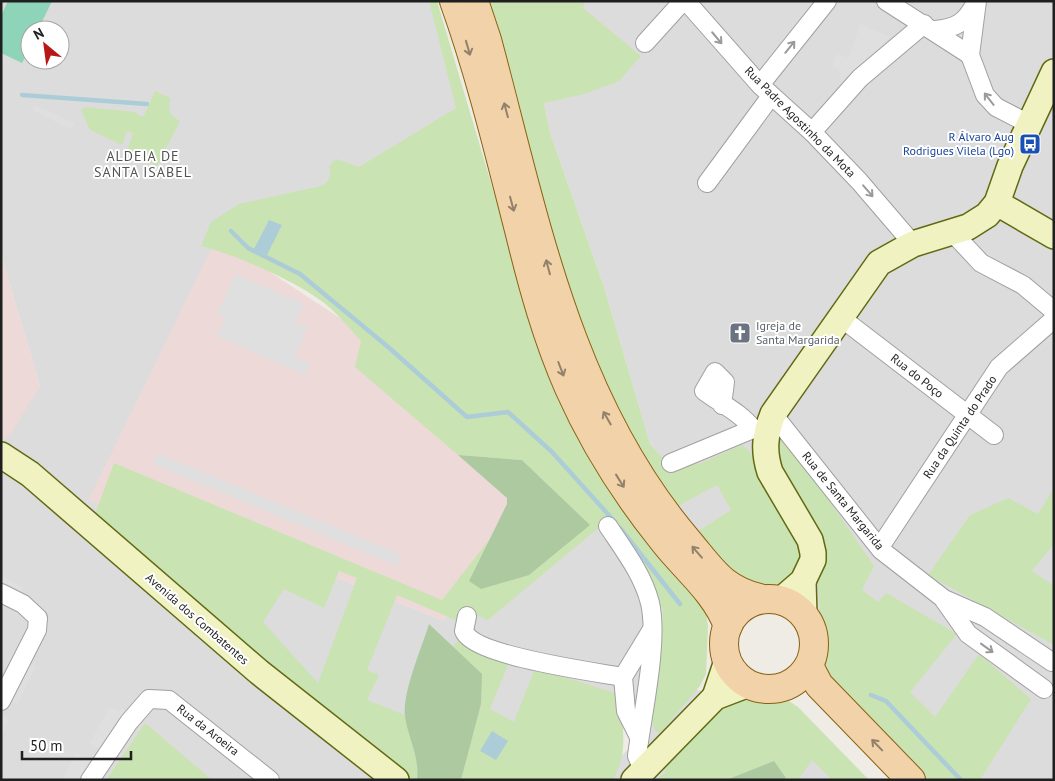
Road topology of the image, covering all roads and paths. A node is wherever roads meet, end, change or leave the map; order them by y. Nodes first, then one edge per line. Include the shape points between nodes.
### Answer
1 (454, 1) edge
2 (474, 1) edge
3 (684, 1) edge
4 (827, 1) edge
5 (886, 1) edge
6 (976, 1) edge
7 (929, 27) junction
8 (646, 43) dead end
9 (970, 55) junction
10 (1054, 72) edge
11 (765, 91) junction
12 (1029, 124) junction
13 (812, 132) junction
14 (707, 183) dead end
15 (997, 203) junction
16 (952, 232) junction
17 (1054, 236) edge
18 (913, 244) junction
19 (1054, 311) edge
20 (840, 317) junction
21 (1054, 319) edge
22 (722, 405) dead end
23 (967, 415) junction
24 (765, 424) junction
25 (994, 435) dead end
26 (1, 455) edge
27 (671, 463) dead end
28 (608, 526) dead end
29 (880, 547) junction
30 (803, 581) junction
31 (1, 593) edge
32 (772, 599) junction
33 (944, 599) junction
34 (804, 614) junction
35 (980, 615) junction
36 (467, 616) dead end
37 (728, 626) junction
38 (652, 630) junction
39 (964, 630) junction
40 (728, 661) junction
41 (1053, 662) edge
42 (809, 666) junction
43 (623, 677) junction
44 (749, 684) junction
45 (787, 685) junction
46 (1049, 690) edge
47 (715, 697) junction
48 (1, 701) edge
49 (639, 737) junction
50 (638, 775) edge
51 (90, 780) edge
52 (270, 780) edge
53 (396, 780) edge
54 (884, 780) edge
55 (910, 780) edge

1 -> 37 main road via 535,297 569,388 633,501 679,561 706,588
32 -> 2 main road via 742,594 729,586 677,529 600,407 558,304
3 - 8 street
3 -> 11 street, Rua Padre Agostinho da Mota
11 -> 4 street
5 - 7 street
6 - 7 street via 961,24 948,29
6 - 9 street
7 - 9 street
7 - 13 street via 860,78
12 -> 9 street via 996,107 985,95
10 - 12 main road
11 - 13 street, Rua Padre Agostinho da Mota
11 - 14 street
12 - 15 main road
13 -> 18 street, Rua Padre Agostinho da Mota
15 - 16 main road via 979,222
15 - 17 main road
16 - 18 main road
16 - 19 street via 981,263 1023,285
18 - 20 main road via 880,263
20 - 23 street, Rua do Poço
20 - 24 main road
21 - 23 street, Rua da Quinta do Prado via 999,367
22 - 24 street, Rua de Santa Margarida via 746,420
23 - 25 street, Rua do Poço
23 - 29 street, Rua da Quinta do Prado
24 - 27 street
24 - 29 street, Rua de Santa Margarida
24 - 30 main road via 765,453 770,472 812,547 813,560
26 - 53 main road, Avenida dos Combatentes via 30,474 259,672
28 - 38 street via 644,585 650,604
29 - 33 street, Rua de Santa Margarida
30 - 32 main road
30 - 34 main road
31 - 48 street via 23,604 38,618 37,630
32 - 34 main road via 794,605
32 - 37 main road via 749,603 737,612
33 - 35 street, Rua de Santa Margarida
33 - 39 street, Rua de Santa Margarida
34 - 42 main road via 815,640
35 - 39 street via 969,618
35 - 41 street, Rua de Santa Margarida
36 - 43 street via 464,631 471,640 534,662
37 - 40 main road via 724,649
38 - 43 street
38 - 49 street
39 -> 46 street, Rua de Santa Margarida
40 - 44 main road via 740,678
40 - 47 main road
41 - 46 street, Rua de Santa Margarida via 1044,666 1039,675 1040,684
42 - 45 main road via 799,678
55 -> 42 main road via 819,686
43 - 49 street via 626,711
44 - 45 main road via 768,688
44 - 47 main road
45 - 54 main road via 807,698
47 - 50 main road
49 - 50 street
51 - 52 street, Rua da Aroeira via 129,722 149,699 169,700

